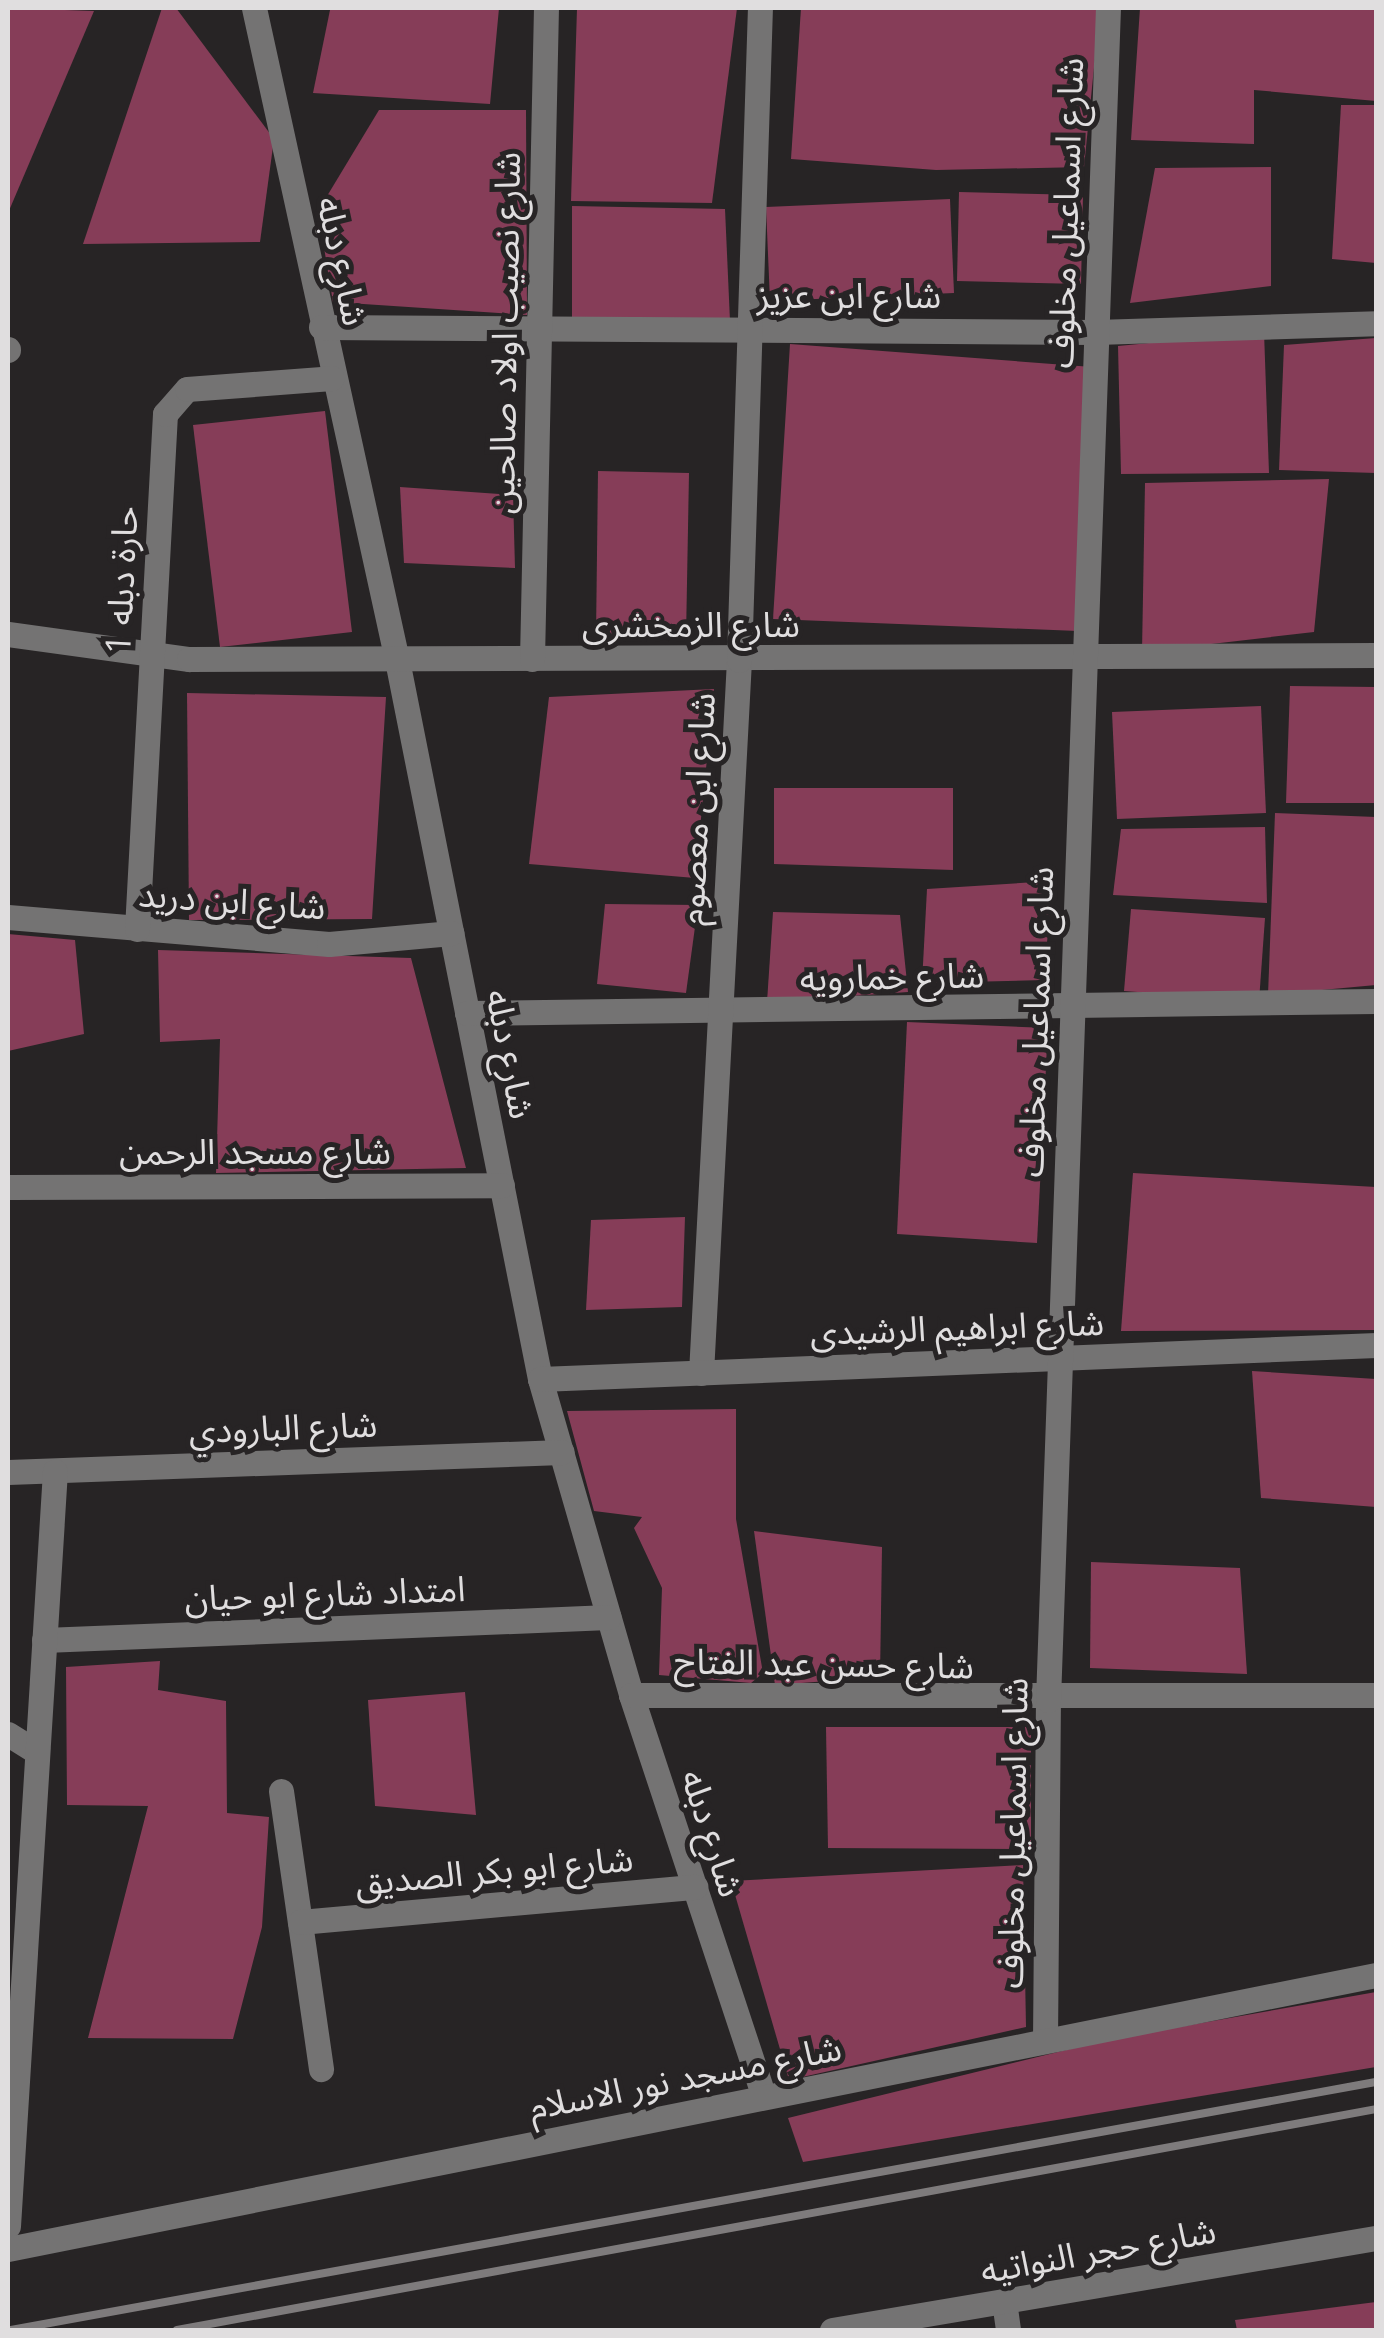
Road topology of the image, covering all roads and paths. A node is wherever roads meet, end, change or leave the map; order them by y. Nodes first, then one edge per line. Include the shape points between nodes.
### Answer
1 (254, 8) edge
2 (546, 8) edge
3 (760, 8) edge
4 (1108, 8) edge
5 (1376, 323) edge
6 (321, 327) junction
7 (539, 328) junction
8 (750, 330) junction
9 (1096, 332) junction
10 (332, 378) junction
11 (8, 634) edge
12 (1376, 655) edge
13 (152, 656) junction
14 (1084, 658) junction
15 (397, 660) junction
16 (532, 660) junction
17 (739, 660) junction
18 (8, 917) edge
19 (138, 929) junction
20 (452, 933) junction
21 (1376, 1000) edge
22 (1070, 1008) junction
23 (467, 1013) junction
24 (720, 1013) junction
25 (502, 1184) junction
26 (8, 1186) edge
27 (1376, 1344) edge
28 (1059, 1358) junction
29 (701, 1373) junction
30 (540, 1378) junction
31 (562, 1452) junction
32 (54, 1470) junction
33 (8, 1472) edge
34 (609, 1616) junction
35 (44, 1640) junction
36 (1376, 1695) edge
37 (631, 1696) junction
38 (1048, 1700) junction
39 (8, 1734) edge
40 (37, 1752) junction
41 (281, 1791) dead end
42 (695, 1887) junction
43 (300, 1922) junction
44 (1376, 1975) edge
45 (1045, 2040) junction
46 (320, 2068) dead end
47 (764, 2096) junction
48 (8, 2226) edge
49 (1376, 2238) edge
50 (8, 2248) edge
51 (1004, 2301) junction
52 (832, 2330) edge
53 (1008, 2330) edge

1 - 6 street, شارع دبله
2 - 7 street, شارع نصيب اولاد صالحين
3 - 8 street, شارع ابن معصوم
4 - 9 street, شارع اسماعيل مخلوف
5 - 9 street, شارع ابن عزيز
6 - 7 street, شارع ابن عزيز
6 - 10 street, شارع دبله
7 - 8 street, شارع ابن عزيز
7 - 16 street, شارع نصيب اولاد صالحين
8 - 9 street, شارع ابن عزيز
8 - 17 street, شارع ابن معصوم
9 - 14 street, شارع اسماعيل مخلوف
10 - 13 street, حارة دبله 1 via 187,389 173,401 165,414
10 - 15 street, شارع دبله
11 - 13 street, شارع الزمخشرى
12 - 14 street, شارع الزمخشرى
13 - 15 street, شارع الزمخشرى
13 - 19 street, حارة دبله 1
14 - 17 street, شارع الزمخشرى
14 - 22 street, شارع اسماعيل مخلوف
15 - 16 street, شارع الزمخشرى
15 - 20 street, شارع دبله
16 - 17 street, شارع الزمخشرى
17 - 24 street, شارع ابن معصوم
18 - 19 street, شارع ابن دريد
19 - 20 street, شارع ابن دريد via 328,944
20 - 23 street, شارع دبله
21 - 22 street, شارع خمارويه
22 - 24 street, شارع خمارويه
22 - 28 street, شارع اسماعيل مخلوف
23 - 24 street, شارع خمارويه
23 - 25 street, شارع دبله
24 - 29 street, شارع ابن معصوم
25 - 26 street, شارع مسجد الرحمن
25 - 30 street, شارع دبله
27 - 28 street, شارع ابراهيم الرشيدى
28 - 29 street, شارع ابراهيم الرشيدى
28 - 38 street, شارع اسماعيل مخلوف
29 - 30 street, شارع ابراهيم الرشيدى
30 - 31 street, شارع دبله
31 - 32 street, شارع البارودي
31 - 34 street, شارع دبله
32 - 33 street, شارع البارودي
32 - 35 street
34 - 35 street, امتداد شارع ابو حيان
34 - 37 street, شارع دبله
35 - 40 street
36 - 38 street, شارع حسن عبد الفتاح
37 - 38 street, شارع حسن عبد الفتاح
37 - 42 street, شارع دبله
38 - 45 street, شارع اسماعيل مخلوف
39 - 40 street
40 - 48 street
41 - 43 street
42 - 43 street, شارع ابو بكر الصديق
42 - 47 street, شارع دبله
43 - 46 street
44 - 45 street, شارع مسجد نور الاسلام
45 - 47 street, شارع مسجد نور الاسلام
47 - 50 street, شارع مسجد نور الاسلام
49 - 51 street, شارع حجر النواتيه
51 - 52 street, شارع حجر النواتيه
51 - 53 street

